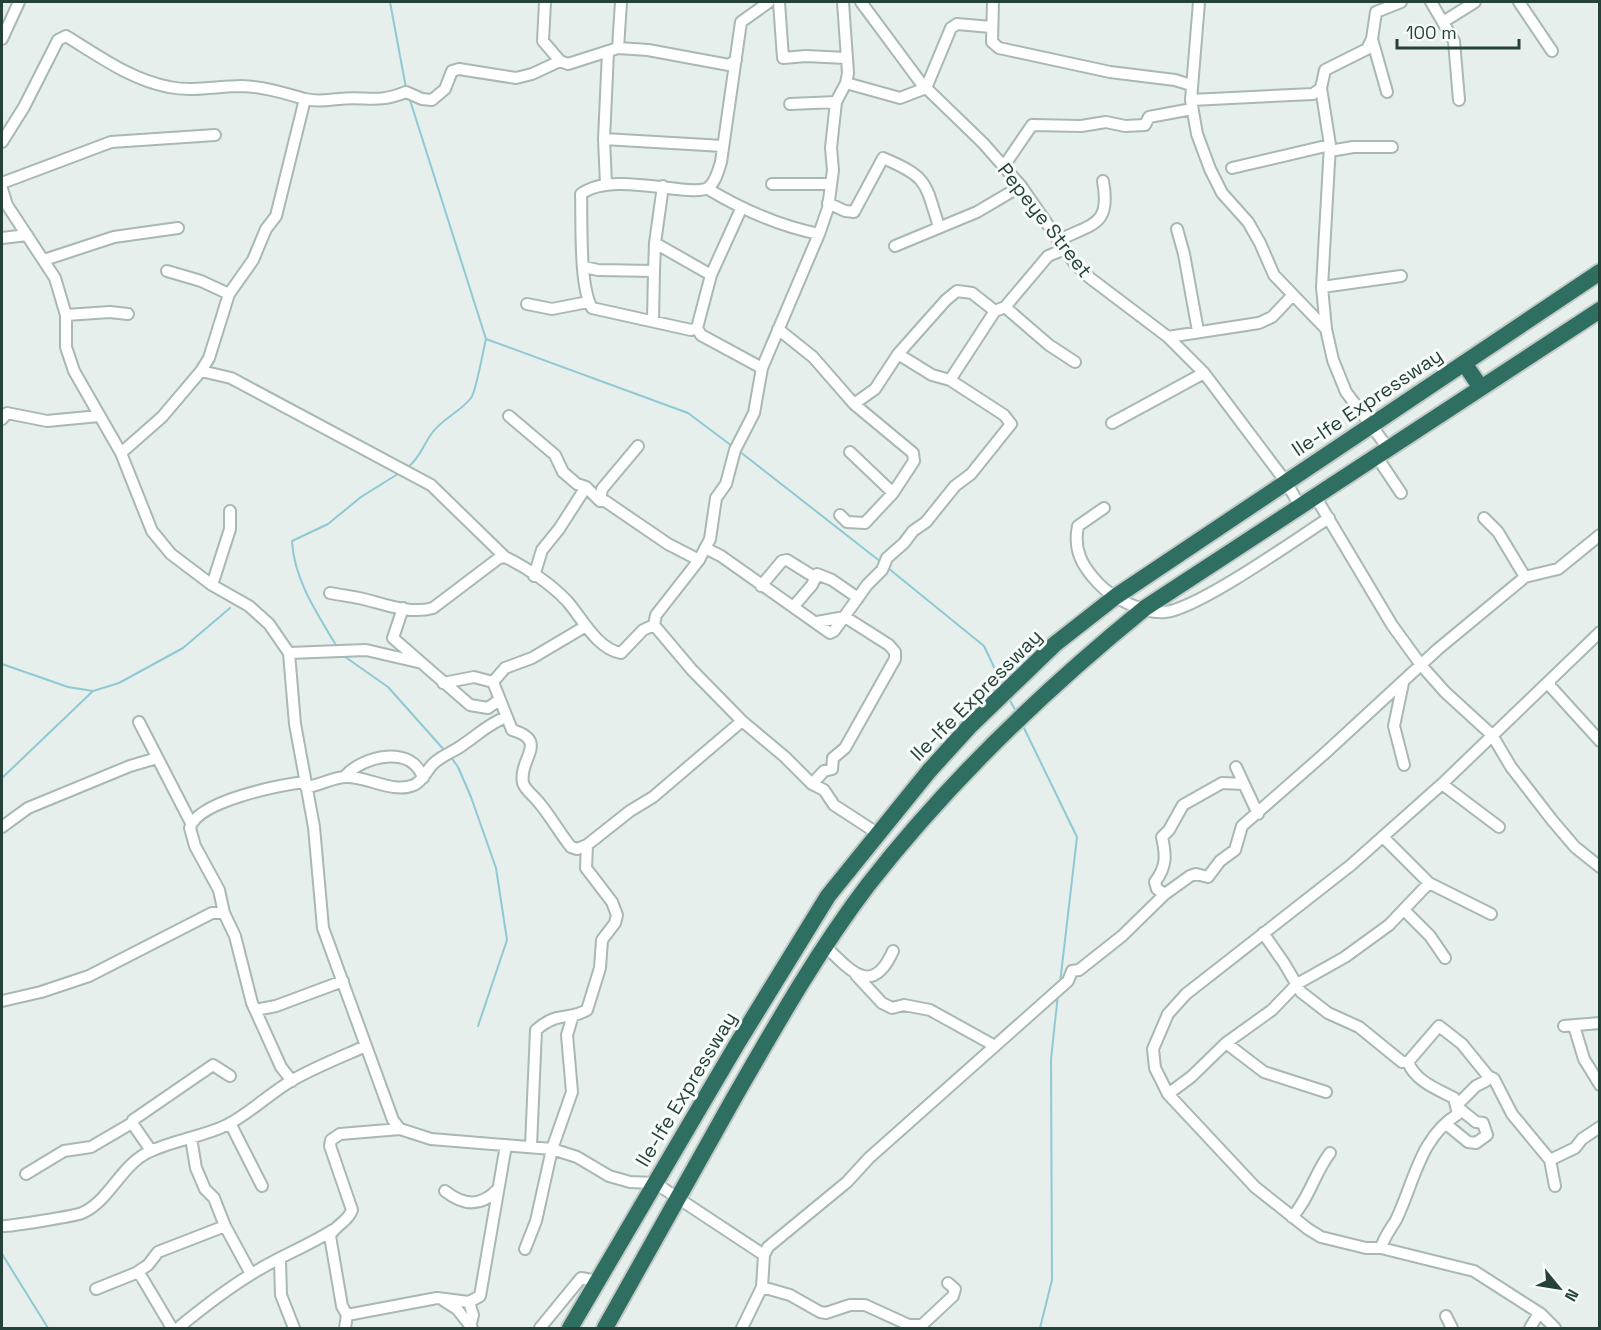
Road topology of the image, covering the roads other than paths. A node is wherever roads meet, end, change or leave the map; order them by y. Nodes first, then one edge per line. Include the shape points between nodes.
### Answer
1 (19, 2) edge
2 (545, 2) edge
3 (621, 2) edge
4 (768, 2) edge
5 (779, 2) edge
6 (843, 2) edge
7 (861, 2) edge
8 (993, 2) edge
9 (1199, 2) edge
10 (1401, 2) edge
11 (1431, 2) edge
12 (1475, 2) edge
13 (1519, 2) edge
14 (1443, 22) junction
15 (991, 27) junction
16 (2, 39) edge
17 (1372, 39) junction
18 (613, 50) junction
19 (1552, 51) dead end
20 (846, 58) junction
21 (736, 60) junction
22 (560, 61) junction
23 (846, 83) junction
24 (1191, 85) junction
25 (926, 88) junction
26 (1321, 88) junction
27 (1387, 92) dead end
28 (305, 99) junction
29 (1459, 100) dead end
30 (836, 102) junction
31 (790, 104) dead end
32 (1192, 104) junction
33 (215, 135) dead end
34 (604, 139) junction
35 (2, 142) edge
36 (723, 146) junction
37 (1392, 147) dead end
38 (1330, 148) junction
39 (1004, 166) junction
40 (1232, 168) dead end
41 (1103, 181) dead end
42 (2, 183) edge
43 (606, 184) junction
44 (772, 184) dead end
45 (831, 184) junction
46 (663, 186) junction
47 (1021, 186) junction
48 (2, 189) edge
49 (708, 189) junction
50 (828, 203) junction
51 (741, 209) junction
52 (939, 227) junction
53 (178, 228) dead end
54 (1177, 229) dead end
55 (819, 234) junction
56 (27, 235) junction
57 (2, 238) edge
58 (655, 243) junction
59 (1062, 245) junction
60 (895, 246) dead end
61 (44, 260) junction
62 (584, 267) junction
63 (167, 271) dead end
64 (654, 271) junction
65 (1599, 272) edge
66 (711, 275) junction
67 (1401, 276) dead end
68 (1322, 287) junction
69 (229, 294) junction
70 (1292, 296) junction
71 (588, 302) junction
72 (527, 304) dead end
73 (1000, 309) junction
74 (1599, 310) edge
75 (129, 314) dead end
76 (66, 315) junction
77 (653, 320) junction
78 (697, 328) junction
79 (778, 329) junction
80 (1326, 329) junction
81 (1198, 331) junction
82 (1168, 337) junction
83 (898, 354) junction
84 (1075, 362) dead end
85 (1464, 363) junction
86 (762, 368) junction
87 (201, 371) junction
88 (1204, 373) junction
89 (951, 380) junction
90 (1481, 387) junction
91 (854, 404) junction
92 (3, 414) edge
93 (99, 416) junction
94 (509, 416) dead end
95 (1112, 423) dead end
96 (1370, 427) junction
97 (638, 446) dead end
98 (850, 452) dead end
99 (1383, 452) junction
100 (121, 453) junction
101 (1286, 482) junction
102 (586, 487) junction
103 (893, 493) junction
104 (1401, 493) dead end
105 (1315, 496) junction
106 (600, 501) junction
107 (1300, 506) junction
108 (1104, 508) dead end
109 (230, 511) dead end
110 (840, 515) dead end
111 (1329, 518) junction
112 (1484, 518) dead end
113 (1599, 535) edge
114 (705, 548) junction
115 (505, 557) junction
116 (699, 560) junction
117 (534, 576) junction
118 (1525, 577) junction
119 (816, 578) junction
120 (212, 585) junction
121 (760, 586) junction
122 (330, 593) dead end
123 (1114, 597) junction
124 (858, 598) junction
125 (794, 606) junction
126 (403, 608) junction
127 (1145, 608) junction
128 (845, 617) junction
129 (654, 625) junction
130 (586, 626) junction
131 (1598, 636) edge
132 (289, 653) junction
133 (405, 653) junction
134 (1421, 665) junction
135 (1550, 681) junction
136 (494, 682) junction
137 (1403, 682) junction
138 (443, 683) junction
139 (499, 700) junction
140 (507, 717) junction
141 (139, 722) dead end
142 (742, 722) junction
143 (1492, 735) junction
144 (1599, 741) edge
145 (158, 758) junction
146 (1404, 765) dead end
147 (1236, 767) dead end
148 (345, 776) junction
149 (423, 778) junction
150 (305, 784) junction
151 (813, 784) junction
152 (1243, 784) junction
153 (1442, 784) junction
154 (1258, 814) junction
155 (191, 823) junction
156 (2, 826) edge
157 (1499, 827) dead end
158 (877, 833) junction
159 (1383, 837) junction
160 (587, 845) junction
161 (1599, 867) edge
162 (1430, 883) junction
163 (1165, 894) junction
164 (1405, 911) junction
165 (224, 913) junction
166 (1491, 914) dead end
167 (808, 926) junction
168 (1263, 933) junction
169 (827, 943) junction
170 (893, 951) dead end
171 (1445, 958) dead end
172 (856, 975) junction
173 (343, 981) junction
174 (1297, 984) junction
175 (2, 1001) edge
176 (255, 1010) junction
177 (573, 1015) junction
178 (1599, 1023) edge
179 (1226, 1042) junction
180 (366, 1046) junction
181 (995, 1047) junction
182 (1408, 1062) junction
183 (230, 1076) dead end
184 (1488, 1076) junction
185 (292, 1081) junction
186 (1599, 1085) edge
187 (1326, 1092) dead end
188 (1168, 1094) junction
189 (1456, 1106) junction
190 (393, 1120) junction
191 (132, 1123) junction
192 (230, 1123) junction
193 (1446, 1124) junction
194 (1599, 1127) edge
195 (400, 1129) junction
196 (382, 1131) junction
197 (191, 1138) junction
198 (506, 1144) junction
199 (531, 1146) junction
200 (156, 1149) junction
201 (552, 1149) junction
202 (1330, 1153) dead end
203 (1550, 1161) junction
204 (26, 1174) dead end
205 (655, 1184) junction
206 (262, 1186) dead end
207 (1555, 1186) dead end
208 (499, 1189) junction
209 (445, 1191) dead end
210 (678, 1197) junction
211 (1292, 1217) junction
212 (2, 1226) edge
213 (225, 1226) junction
214 (333, 1230) junction
215 (1381, 1248) junction
216 (525, 1249) dead end
217 (764, 1255) junction
218 (280, 1261) junction
219 (136, 1272) junction
220 (251, 1274) junction
221 (598, 1281) junction
222 (948, 1283) dead end
223 (762, 1287) junction
224 (96, 1289) dead end
225 (436, 1298) junction
226 (469, 1302) junction
227 (1541, 1314) junction
228 (347, 1315) junction
229 (1446, 1316) dead end
230 (471, 1328) edge
231 (172, 1329) edge
232 (178, 1329) edge
233 (294, 1329) edge
234 (345, 1329) edge
235 (540, 1329) edge
236 (570, 1329) edge
237 (605, 1329) edge
238 (742, 1329) edge
239 (1452, 1329) edge
240 (1530, 1329) edge
241 (1555, 1329) edge

1 - 16 street
2 - 22 street via 543,41
3 - 18 street
4 - 21 street via 741,22
5 - 20 street via 783,58
6 - 20 street
7 - 25 street, Pepeye Street
8 - 15 street
9 - 24 street
10 - 17 street via 1376,12
11 - 14 street
12 - 14 street
13 - 19 street
14 - 29 street via 1454,40
15 - 24 street via 992,42 999,48
15 - 25 street via 957,24 951,28
17 - 26 street via 1367,49 1325,70
17 - 27 street
18 - 21 street via 648,50 729,65
18 - 22 street via 568,64
18 - 34 street
20 - 23 street
21 - 36 street
22 - 28 street via 516,78 452,71 445,89 432,100 406,92 385,100 339,99 323,103
23 - 25 street via 900,98
23 - 30 street
24 - 32 street
25 - 39 street, Pepeye Street
26 - 32 street via 1313,94
26 - 38 street
28 - 35 street via 241,86 172,88 154,84 134,77 66,36 58,40
28 - 69 street via 276,216 253,260
30 - 31 street
30 - 45 street
32 - 39 street via 1149,117 1145,125 1032,125
32 - 70 street via 1207,160 1221,193 1248,222 1275,275
33 - 42 street via 111,142
34 - 36 street
34 - 43 street
36 - 49 street via 716,178
37 - 38 street
38 - 40 street
38 - 68 street
39 - 47 street, Pepeye Street
41 - 59 street via 1107,203 1102,215
43 - 46 street
43 - 62 street via 590,187 581,194
44 - 45 street
45 - 50 street
46 - 49 street
46 - 58 street
47 - 52 street via 978,212
47 - 59 street, Pepeye Street
48 - 56 street via 7,205
49 - 51 street
50 - 52 street via 854,212 883,158 914,172 926,186
50 - 55 street
51 - 55 street
51 - 66 street
52 - 60 street
53 - 61 street via 114,237
54 - 81 street
55 - 79 street
56 - 57 street
56 - 61 street
58 - 64 street
58 - 66 street
59 - 73 street
59 - 82 street, Pepeye Street via 1090,278
61 - 76 street via 55,278
62 - 64 street
62 - 71 street
63 - 69 street
64 - 77 street
65 - 85 highway, Ile-Ife Expressway
66 - 78 street
67 - 68 street
68 - 80 street
69 - 87 street via 209,358
70 - 80 street
70 - 81 street via 1272,317 1259,323
71 - 72 street via 552,309
71 - 77 street via 591,308
73 - 83 street via 972,293 957,291
73 - 84 street
73 - 89 street
74 - 90 highway
75 - 76 street
76 - 93 street via 66,347 74,371
77 - 78 street via 691,330
78 - 86 street via 701,335
79 - 86 street
79 - 91 street via 813,357
80 - 96 street via 1346,392
81 - 82 street
82 - 88 street, Pepeye Street
83 - 89 street via 932,375
83 - 91 street via 875,389
85 - 90 highway
85 - 96 highway, Ile-Ife Expressway
86 - 114 street via 754,413 735,450 726,484 716,498 714,527
87 - 100 street via 162,417
87 - 115 street via 231,378 431,485
88 - 95 street
88 - 101 street, Pepeye Street
89 - 124 street via 1004,415 1011,424 971,474 887,558
90 - 99 highway
91 - 103 street via 913,453 914,461
92 - 93 street via 47,421
93 - 100 street
94 - 102 street via 555,455 562,472
96 - 99 street
96 - 101 highway, Ile-Ife Expressway
97 - 106 street via 602,489
98 - 103 street
99 - 104 street
99 - 105 highway
100 - 120 street via 152,531 171,554
101 - 107 street, Pepeye Street
101 - 123 highway, Ile-Ife Expressway
102 - 106 street
102 - 117 street via 542,550
103 - 110 street via 866,523 847,522
105 - 107 highway
105 - 111 street
106 - 116 street via 606,501 668,544
107 - 127 highway
108 - 123 street via 1078,526 1074,542 1078,556 1094,579
109 - 120 street via 230,529
111 - 127 street via 1181,608 1164,612
111 - 134 street via 1392,625
112 - 118 street via 1498,532
113 - 118 street via 1558,568
114 - 116 street
114 - 121 street
115 - 117 street
115 - 126 street via 433,608
116 - 129 street via 656,615
117 - 130 street via 567,601
118 - 134 street
119 - 121 street via 787,560
119 - 124 street via 822,574
119 - 125 street
120 - 132 street via 249,606 269,624
121 - 125 street
122 - 126 street
123 - 127 street
123 - 158 highway, Ile-Ife Expressway via 1056,644 969,727
124 - 128 street
125 - 128 street via 832,632
126 - 133 street via 393,638
127 - 169 highway via 1026,710 970,766 867,886
128 - 151 street via 889,645 895,659 845,748 833,758 831,769
129 - 130 street via 643,630 621,653 609,649
129 - 142 street
130 - 136 street via 532,658 505,668
131 - 135 street
132 - 133 street
132 - 150 street
133 - 138 street
134 - 137 street
134 - 143 street
135 - 143 street
135 - 144 street via 1555,692
136 - 138 street via 474,677
136 - 139 street
137 - 146 street via 1394,726
137 - 154 street
138 - 139 street via 470,705 488,708
139 - 140 street
140 - 149 street via 486,726 444,755
140 - 160 street via 512,730 528,736 531,743 522,780 525,788 546,809 571,847
141 - 145 street
142 - 151 street
142 - 160 street via 653,797
143 - 153 street
143 - 161 street via 1552,820
145 - 155 street
145 - 156 street via 28,808
147 - 152 street
148 - 149 street via 384,785 411,786
148 - 149 street via 354,765 375,758 400,758 412,762
148 - 150 street via 317,787
150 - 155 street via 244,794
150 - 173 street via 314,827 323,928
151 - 158 street via 824,790 834,805
152 - 154 street
152 - 163 street via 1222,783 1179,808 1162,837 1165,865 1155,882
153 - 157 street
153 - 159 street
154 - 163 street via 1242,826 1235,850 1220,861 1215,872 1208,877 1190,876
155 - 165 street via 195,846 219,890
158 - 167 highway, Ile-Ife Expressway
159 - 162 street
159 - 168 street
160 - 177 street via 586,868 617,915 602,940 600,968 587,1010
162 - 164 street
162 - 166 street
163 - 181 street via 1122,936 1079,970 1072,971 1068,981
164 - 171 street
164 - 174 street via 1356,950
165 - 175 street via 212,913 89,976
165 - 176 street via 235,936
167 - 169 highway
167 - 205 highway, Ile-Ife Expressway
168 - 174 street
168 - 188 street via 1186,994 1168,1014 1153,1049 1155,1068
169 - 172 street
169 - 210 highway
170 - 172 street via 878,971 863,977
172 - 181 street via 882,1003 892,1008 904,1005 930,1010
173 - 176 street
173 - 180 street
174 - 179 street via 1272,1010
174 - 182 street via 1315,1004 1359,1027 1402,1062
176 - 185 street via 281,1067
177 - 199 street via 558,1016 537,1030
177 - 201 street via 567,1035 573,1085
178 - 186 street via 1569,1026
179 - 187 street via 1264,1072
179 - 188 street
180 - 185 street
180 - 190 street
181 - 217 street via 869,1158 848,1182 768,1247
182 - 184 street via 1439,1026 1462,1044
182 - 189 street via 1411,1071 1454,1098
183 - 191 street via 213,1065
184 - 189 street
184 - 203 street via 1494,1079 1512,1114
185 - 192 street
188 - 211 street via 1255,1187
189 - 193 street via 1458,1114
189 - 193 street via 1483,1123 1487,1135 1476,1143 1468,1142
190 - 195 street
190 - 196 street
191 - 200 street via 150,1149
191 - 204 street via 91,1147 64,1152
192 - 197 street
192 - 206 street
193 - 215 street via 1420,1160
194 - 203 street via 1575,1148
195 - 196 street
195 - 198 street via 431,1139
196 - 214 street via 332,1137 330,1146 352,1210
197 - 200 street
197 - 213 street via 196,1168
198 - 199 street
198 - 208 street
199 - 201 street
200 - 212 street via 143,1155 90,1209 79,1215
201 - 205 street via 577,1157 609,1176
201 - 216 street via 536,1221
202 - 211 street
203 - 207 street
205 - 210 street
205 - 221 highway, Ile-Ife Expressway
208 - 209 street via 478,1203 455,1199
208 - 226 street via 482,1289 480,1296
210 - 217 street
210 - 237 highway
211 - 215 street via 1321,1237
213 - 219 street via 158,1252
213 - 220 street
214 - 218 street
214 - 228 street via 331,1246
215 - 227 street via 1474,1271
217 - 223 street
218 - 220 street
218 - 233 street via 281,1295
219 - 224 street
219 - 231 street
220 - 232 street via 206,1304
221 - 235 street via 581,1278
221 - 236 highway, Ile-Ife Expressway
222 - 223 street via 954,1289 953,1296 922,1325 901,1322 865,1305 820,1312 790,1295
223 - 238 street
225 - 226 street
225 - 228 street
225 - 230 street via 447,1301
226 - 230 street
227 - 240 street
227 - 241 street
228 - 234 street
229 - 239 street

